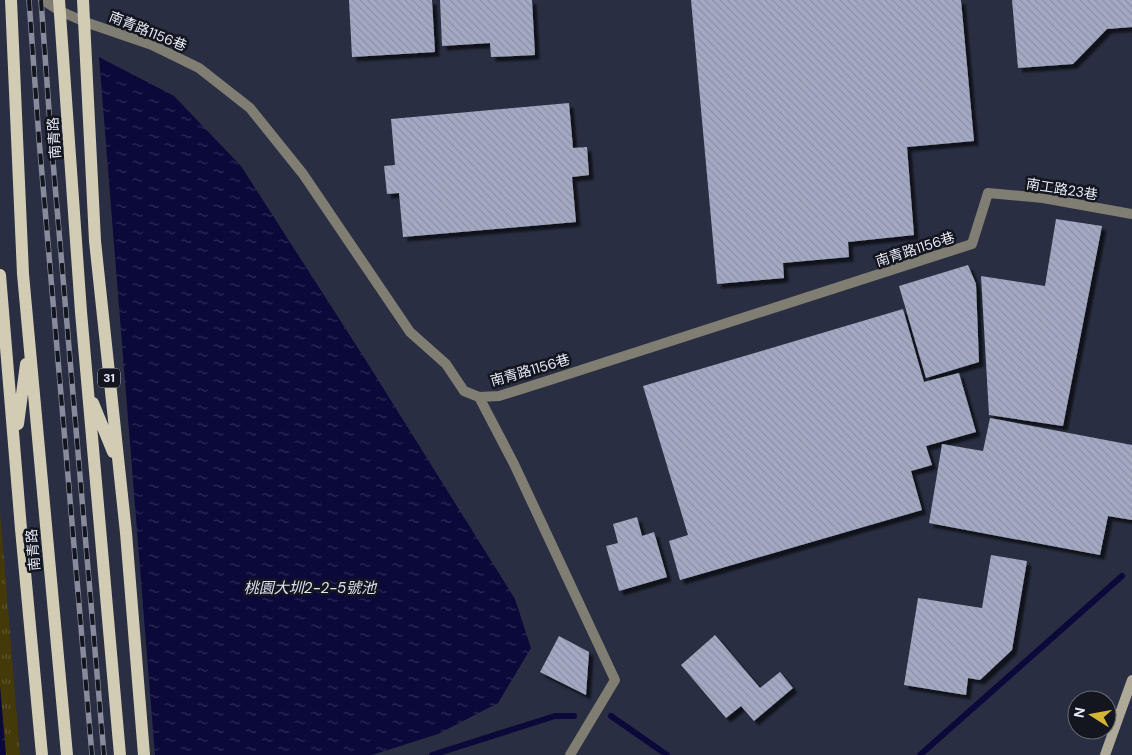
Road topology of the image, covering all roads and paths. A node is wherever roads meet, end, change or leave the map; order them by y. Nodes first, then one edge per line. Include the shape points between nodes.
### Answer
1 (11, 0) edge
2 (43, 0) edge
3 (83, 0) edge
4 (60, 6) edge
5 (84, 22) junction
6 (988, 193) joint
7 (1132, 214) edge
8 (0, 275) edge
9 (29, 342) junction
10 (88, 394) junction
11 (479, 397) junction
12 (14, 448) junction
13 (118, 463) junction
14 (1132, 680) edge
15 (42, 755) edge
16 (67, 755) edge
17 (120, 755) edge
18 (144, 755) edge
19 (570, 755) edge
20 (1105, 755) edge

1 - 9 main road, 南青路
2 - 4 street, 南青路1156巷
3 - 5 main road, 31
4 - 5 street, 南青路1156巷
4 - 10 main road, 南青路 / 31
5 - 11 street, 南青路1156巷 via 152,45 199,68 250,108 303,174 410,332 446,364 464,391
5 - 13 main road, 31 via 95,241
6 - 7 street, 南工路23巷 via 1043,198
6 - 11 street, 南青路1156巷 via 972,244 499,396
8 - 12 main road
9 - 12 main road, 南青路
9 - 16 main road, 南青路
10 - 13 main road, 南青路
10 - 17 main road, 南青路 / 31
11 - 19 street via 514,464 615,680
12 - 15 main road
13 - 18 main road, 31
14 - 20 street

